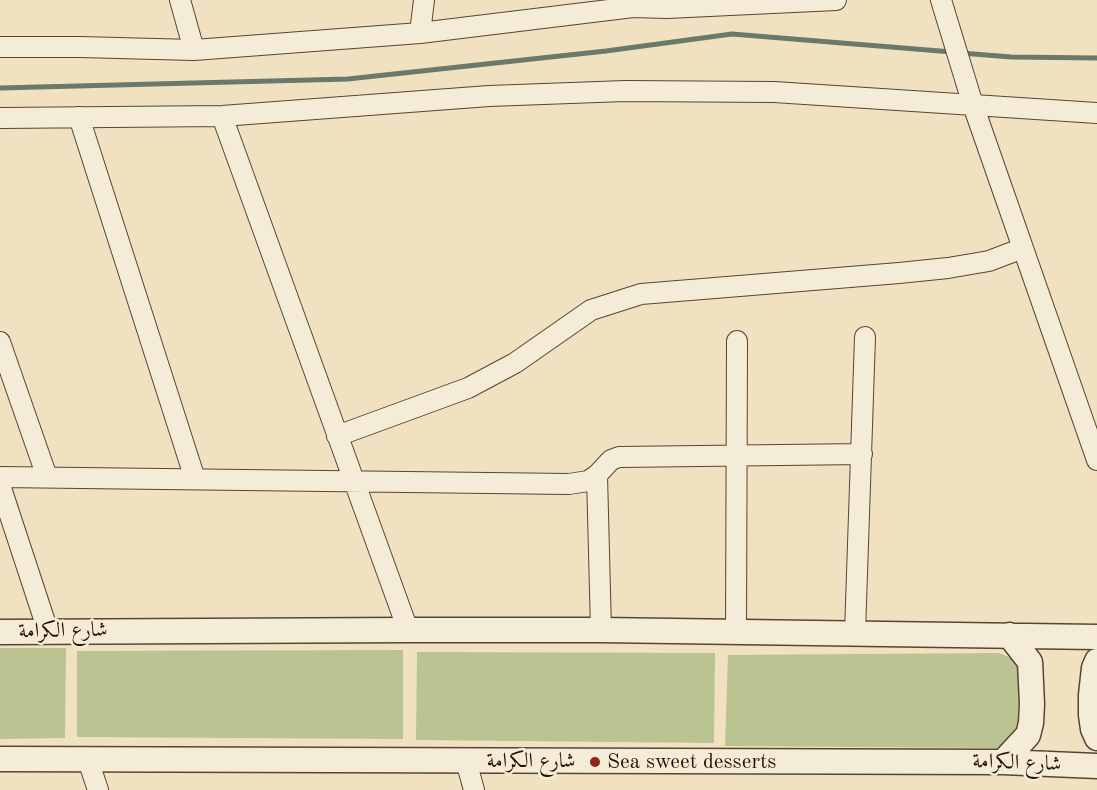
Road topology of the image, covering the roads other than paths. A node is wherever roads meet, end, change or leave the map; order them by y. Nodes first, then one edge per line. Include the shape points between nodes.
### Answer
1 (180, 0) edge
2 (424, 0) edge
3 (836, 0) edge
4 (941, 0) edge
5 (667, 4) edge
6 (420, 33) junction
7 (0, 47) edge
8 (194, 50) junction
9 (973, 105) junction
10 (1097, 113) edge
11 (222, 116) junction
12 (80, 117) junction
13 (0, 118) edge
14 (1023, 248) junction
15 (865, 337) dead end
16 (737, 341) dead end
17 (0, 342) edge
18 (337, 436) junction
19 (862, 454) junction
20 (737, 456) junction
21 (1097, 460) edge
22 (597, 475) junction
23 (0, 477) edge
24 (48, 477) junction
25 (195, 479) junction
26 (353, 481) junction
27 (0, 485) edge
28 (408, 630) junction
29 (602, 630) junction
30 (48, 631) junction
31 (0, 632) edge
32 (736, 633) junction
33 (855, 633) junction
34 (1009, 635) junction
35 (1097, 637) edge
36 (1097, 661) edge
37 (1097, 738) edge
38 (0, 759) edge
39 (88, 760) junction
40 (466, 761) junction
41 (1003, 762) junction
42 (1097, 766) edge
43 (98, 790) edge
44 (474, 790) edge

1 - 8 street
2 - 6 street
3 - 5 street
4 - 9 street
5 - 6 street
6 - 8 street
7 - 8 street
9 - 10 street
9 - 11 street via 774,92 625,92 489,96
9 - 14 street
11 - 12 street
11 - 18 street
12 - 13 street
12 - 25 street
14 - 18 street via 988,261 948,268 641,294 591,309 514,363 468,388
14 - 21 street
15 - 19 street
16 - 20 street
17 - 24 street
18 - 26 street
19 - 20 street
19 - 33 street
20 - 22 street via 619,458 611,460
20 - 32 street
22 - 26 street via 569,484
22 - 29 street
23 - 24 street
24 - 25 street
25 - 26 street
26 - 28 street
27 - 30 street
28 - 29 street, شارع الكرامة
28 - 30 street, شارع الكرامة
29 - 32 street, شارع الكرامة
30 - 31 street, شارع الكرامة
32 - 33 street, شارع الكرامة
33 - 34 street, شارع الكرامة
34 - 35 street, شارع الكرامة
34 - 41 street via 1030,662 1032,704 1028,735
36 - 37 street via 1091,695
38 - 39 street, شارع الكرامة
39 - 40 street, شارع الكرامة
39 - 43 street
40 - 41 street, شارع الكرامة
40 - 44 street
41 - 42 street, شارع الكرامة

